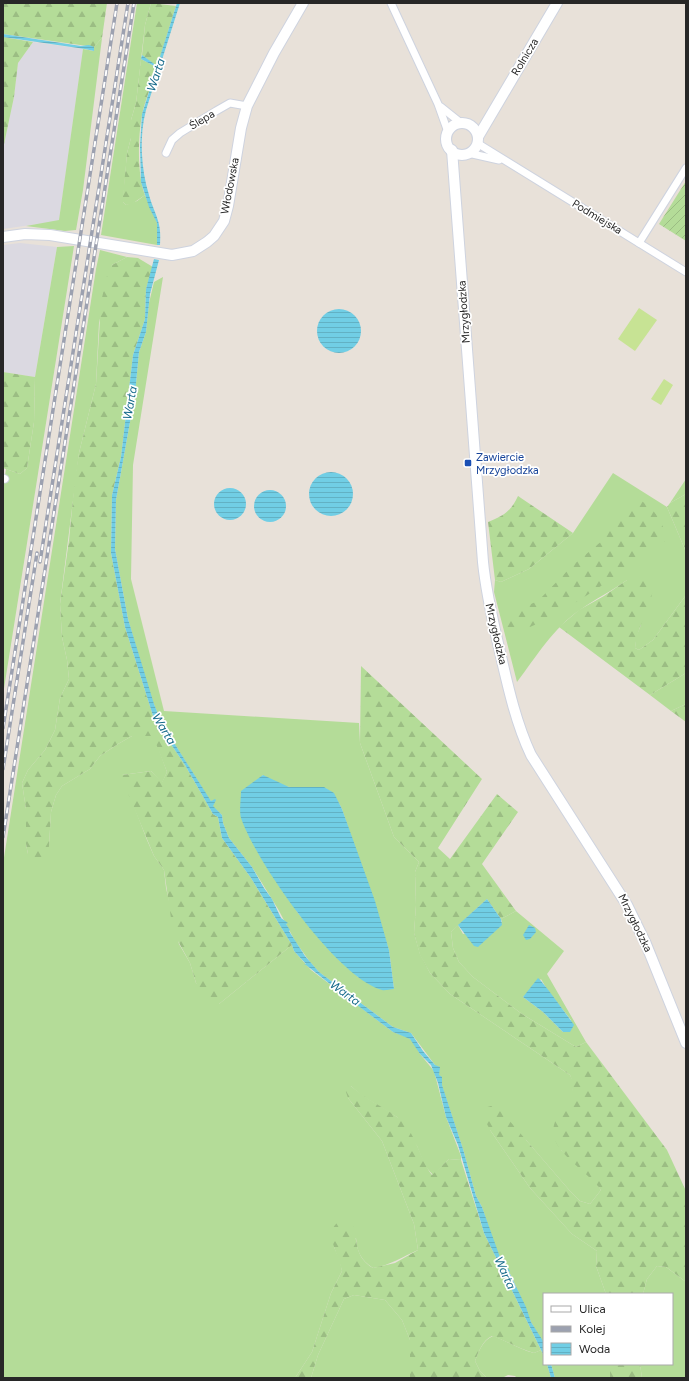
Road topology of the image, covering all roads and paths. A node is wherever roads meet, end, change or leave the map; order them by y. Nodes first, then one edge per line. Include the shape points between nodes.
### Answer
1 (303, 3) edge
2 (391, 3) edge
3 (557, 3) edge
4 (438, 104) junction
5 (247, 106) junction
6 (492, 111) junction
7 (461, 123) junction
8 (471, 126) junction
9 (448, 132) junction
10 (477, 140) junction
11 (452, 150) junction
12 (166, 153) dead end
13 (466, 154) junction
14 (507, 163) junction
15 (686, 168) edge
16 (454, 182) junction
17 (3, 236) edge
18 (639, 243) junction
19 (686, 272) edge
20 (686, 1043) edge

1 - 5 street, Włodowska
2 - 4 street
3 - 6 street, Rolnicza
4 - 7 street via 449,116
4 - 9 street
5 - 12 street, Ślepa via 230,103 216,111 180,133 172,140
5 - 17 street, Włodowska via 223,224 200,248 181,254 169,254 50,235
6 - 8 street, Rolnicza
6 - 10 street, Rolnicza
7 - 8 street
7 - 9 street via 451,127
8 - 10 street
9 - 11 street via 447,142
10 - 13 street via 475,147
10 - 14 street, Podmiejska
11 - 13 street via 457,154
11 - 16 street, Mrzygłodzka
13 - 14 street, Podmiejska
13 - 16 street, Mrzygłodzka
14 - 18 street, Podmiejska
15 - 18 street
16 - 20 street, Mrzygłodzka via 483,562 488,601 508,688 531,755 631,911
18 - 19 street, Podmiejska

